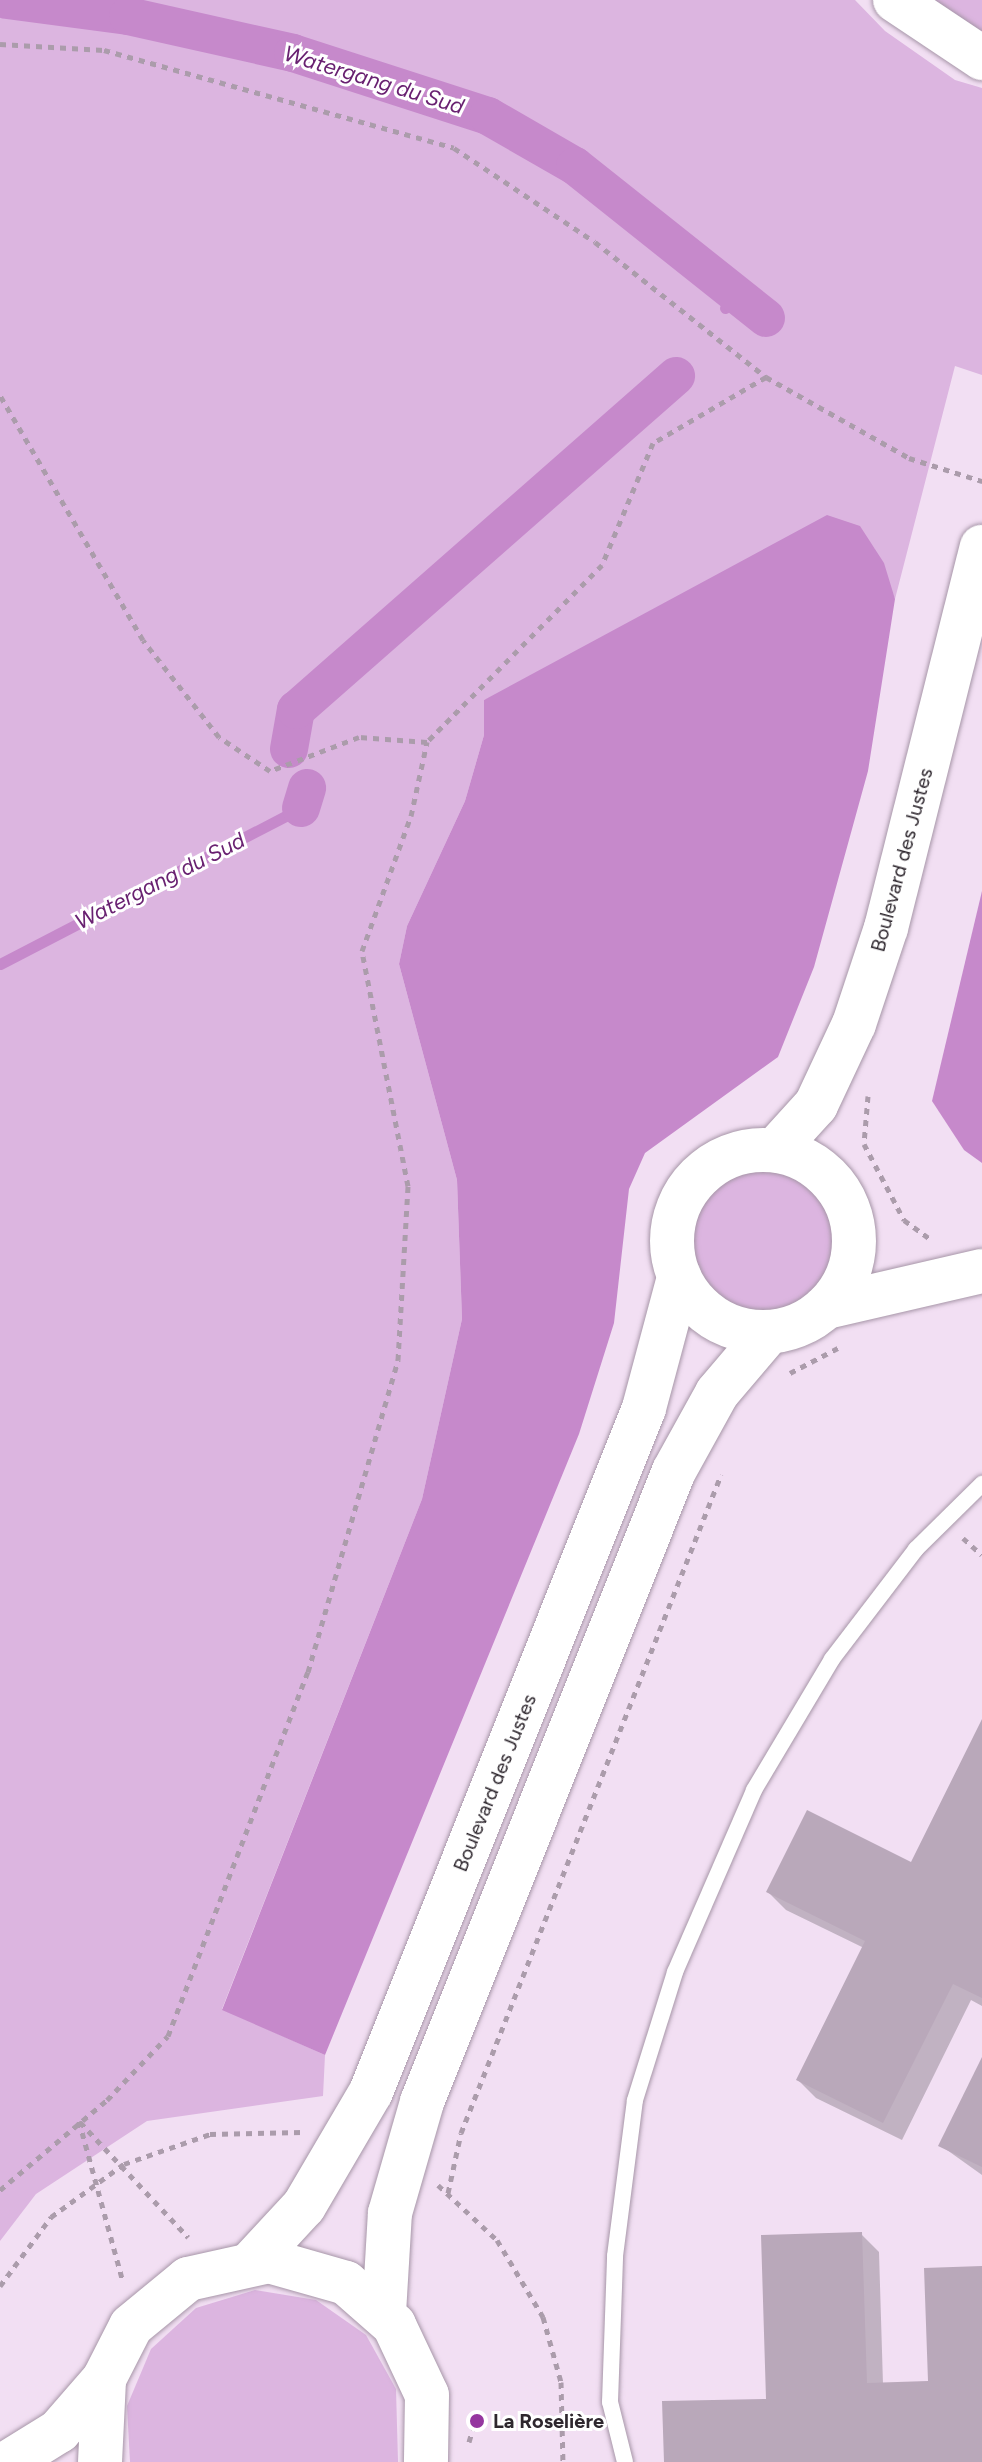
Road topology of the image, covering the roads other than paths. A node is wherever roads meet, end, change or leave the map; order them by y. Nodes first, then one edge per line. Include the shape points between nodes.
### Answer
1 (895, 0) edge
2 (981, 59) edge
3 (982, 547) edge
4 (775, 1150) junction
5 (963, 1276) edge
6 (679, 1277) junction
7 (826, 1307) junction
8 (769, 1332) junction
9 (982, 1484) edge
10 (237, 2264) junction
11 (384, 2313) junction
12 (104, 2379) junction
13 (9, 2462) edge
14 (100, 2462) edge
15 (426, 2462) edge
16 (625, 2462) edge

1 - 2 street
3 - 4 street, Boulevard des Justes via 886,928 854,1024 816,1105
4 - 6 street via 728,1157 690,1186 672,1229
4 - 7 street via 813,1164 847,1206 853,1259
5 - 7 street
6 - 8 street via 715,1318
6 - 10 street, Boulevard des Justes via 644,1408 371,2092 304,2206
7 - 8 street
8 - 11 street via 717,1393 674,1471 422,2102 390,2213
9 - 16 lane via 916,1549 832,1659 754,1790 675,1972 635,2100 615,2256 610,2402
10 - 11 street via 332,2276
10 - 12 street via 172,2288 131,2326
11 - 15 street via 423,2380
12 - 13 street via 59,2431
12 - 14 street

